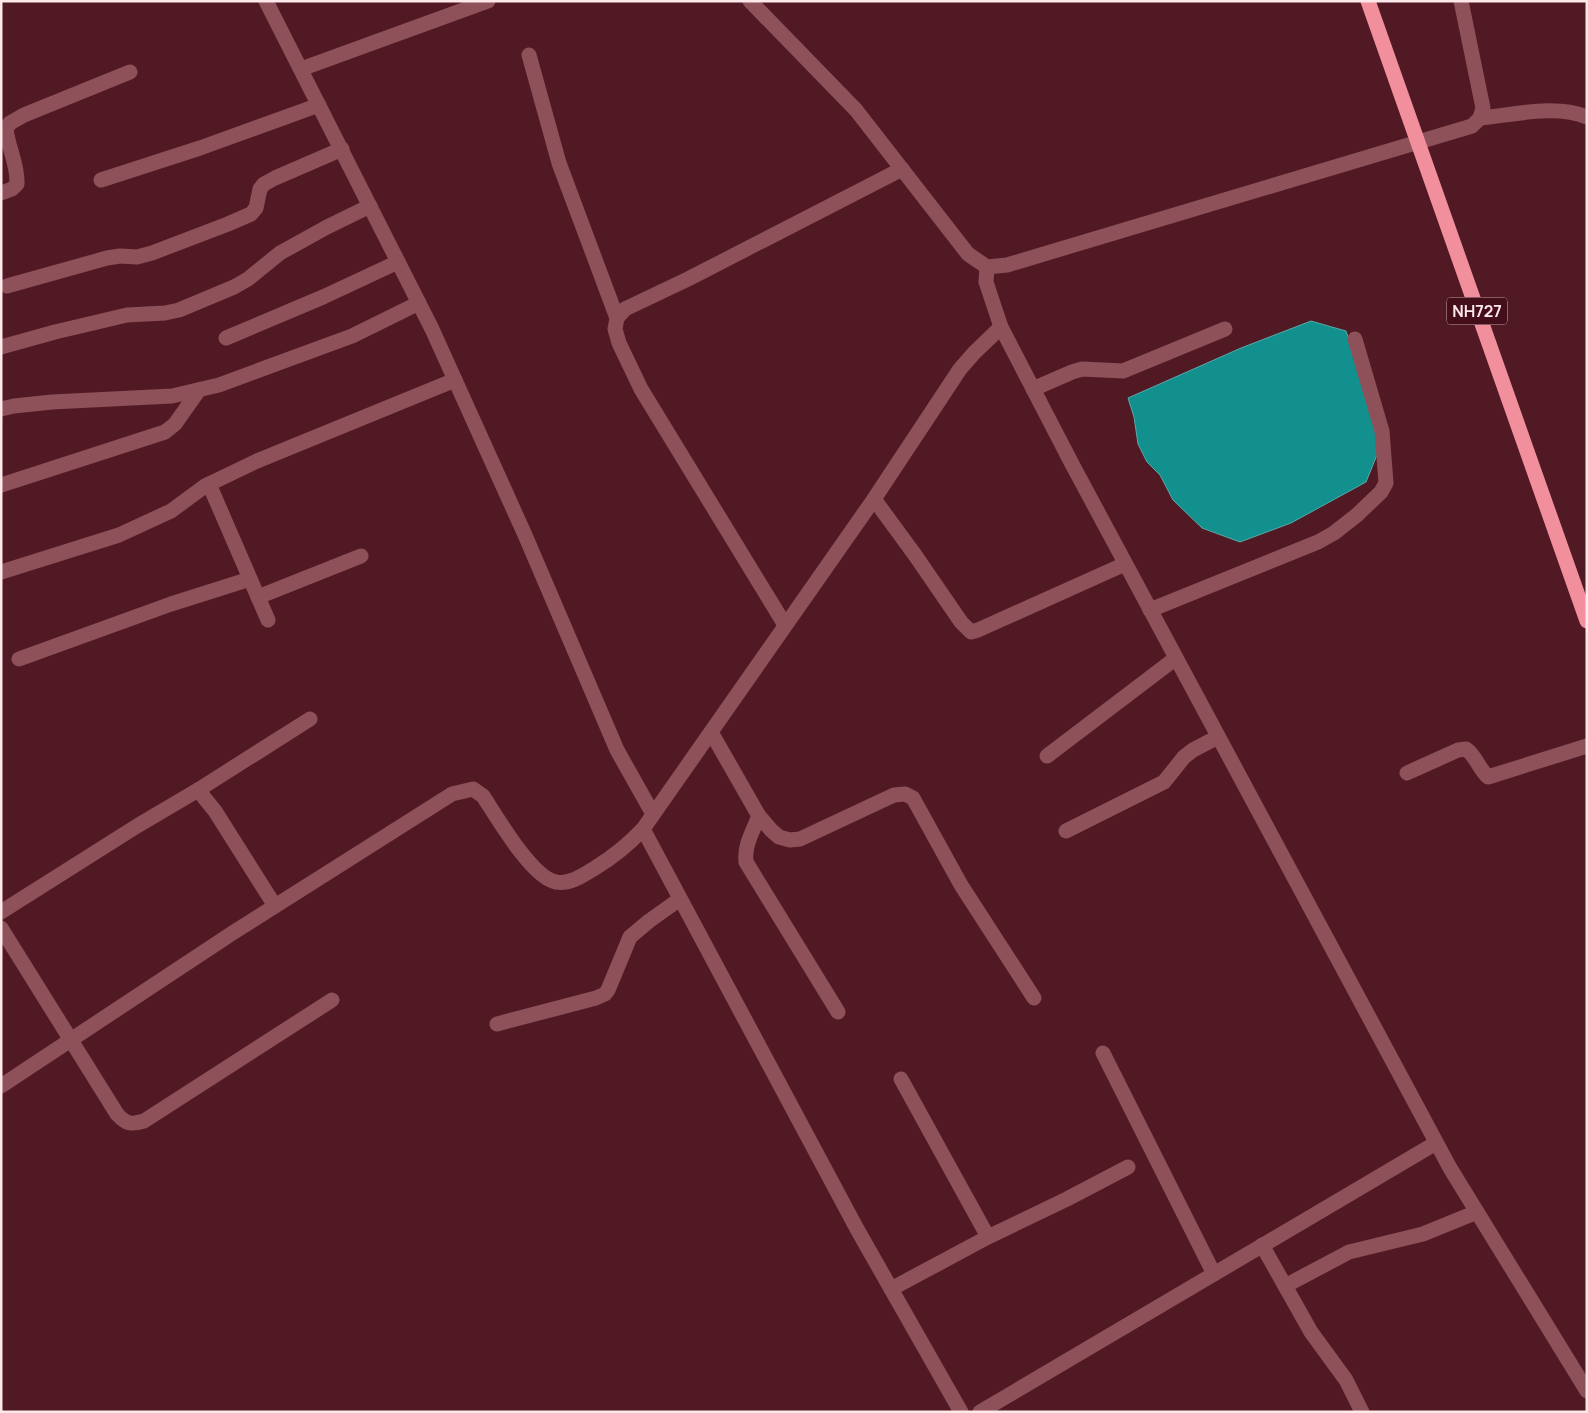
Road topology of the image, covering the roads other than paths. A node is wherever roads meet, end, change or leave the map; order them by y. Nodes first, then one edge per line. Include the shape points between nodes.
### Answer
1 (488, 1) edge
2 (750, 1) edge
3 (1368, 1) edge
4 (1461, 1) edge
5 (270, 3) edge
6 (529, 55) dead end
7 (301, 69) junction
8 (130, 72) dead end
9 (319, 105) junction
10 (1587, 117) edge
11 (1480, 118) junction
12 (1418, 142) junction
13 (342, 149) junction
14 (902, 169) junction
15 (101, 180) dead end
16 (1, 194) edge
17 (370, 206) junction
18 (398, 262) junction
19 (987, 268) junction
20 (7, 286) dead end
21 (419, 303) junction
22 (617, 318) junction
23 (1001, 328) junction
24 (1225, 329) dead end
25 (226, 338) dead end
26 (1355, 339) dead end
27 (1, 348) edge
28 (455, 380) junction
29 (1033, 388) junction
30 (198, 390) junction
31 (1, 409) edge
32 (209, 484) junction
33 (1, 485) edge
34 (874, 499) junction
35 (361, 556) dead end
36 (1125, 564) junction
37 (1, 572) edge
38 (250, 579) junction
39 (258, 597) junction
40 (1150, 610) junction
41 (268, 620) dead end
42 (1587, 621) edge
43 (785, 625) junction
44 (1176, 658) junction
45 (19, 659) dead end
46 (310, 719) dead end
47 (711, 732) junction
48 (1218, 737) junction
49 (1587, 746) edge
50 (1047, 756) dead end
51 (1408, 773) dead end
52 (198, 790) junction
53 (653, 814) junction
54 (760, 816) junction
55 (643, 829) junction
56 (1066, 831) dead end
57 (680, 899) junction
58 (275, 906) junction
59 (1, 912) edge
60 (1, 928) edge
61 (1034, 998) dead end
62 (332, 1000) dead end
63 (838, 1012) dead end
64 (497, 1024) dead end
65 (70, 1040) junction
66 (1103, 1053) dead end
67 (901, 1079) dead end
68 (1, 1086) edge
69 (1436, 1143) junction
70 (1128, 1167) dead end
71 (1477, 1212) junction
72 (988, 1237) junction
73 (1262, 1246) junction
74 (1214, 1274) junction
75 (1285, 1286) junction
76 (891, 1290) junction
77 (1587, 1391) edge
78 (961, 1412) edge
79 (980, 1412) edge
80 (1362, 1412) edge

1 - 7 street
2 - 14 street via 856,110
3 - 12 highway, NH727
4 - 11 street via 1483,108
5 - 7 street
6 - 22 street via 559,163
7 - 9 street
8 - 16 street via 10,123 6,129 7,138 18,184
9 - 13 street
9 - 15 street
10 - 11 street via 1554,111
11 - 12 street via 1472,126
12 - 19 street via 1007,265
12 - 42 highway, NH727
13 - 17 street
13 - 20 street via 264,184 251,214 228,224 152,253 107,258
14 - 19 street via 968,254
14 - 22 street via 625,309
17 - 18 street
17 - 27 street via 280,253 234,287 179,310 127,315
18 - 21 street
18 - 25 street
19 - 23 street via 986,282
21 - 28 street
21 - 30 street via 352,336
22 - 43 street via 615,329 619,343 641,389
23 - 29 street
23 - 34 street via 960,369
24 - 29 street via 1123,370 1082,369
26 - 40 street via 1382,431 1386,483 1382,492 1358,515 1318,542
28 - 32 street
28 - 53 street via 617,750
29 - 36 street
30 - 31 street via 172,396 52,402
30 - 33 street via 175,424 165,432
32 - 37 street via 171,511 120,536
32 - 38 street
34 - 36 street via 971,632
34 - 43 street
35 - 39 street
36 - 40 street
38 - 39 street
38 - 45 street
39 - 41 street
40 - 44 street
43 - 47 street
44 - 48 street
44 - 50 street
46 - 52 street
47 - 53 street
47 - 54 street
48 - 56 street via 1184,757 1164,782
48 - 69 street
49 - 51 street via 1488,777 1466,749
52 - 58 street via 215,811
52 - 59 street
53 - 55 street
54 - 61 street via 779,837 800,839 894,795 905,794 913,798 961,885
54 - 63 street via 747,846 746,862
55 - 57 street
55 - 58 street via 610,859 586,874 557,882 538,872 527,860 482,796 474,789 466,790 452,794
57 - 64 street via 630,937 605,994
57 - 76 street
58 - 65 street
60 - 65 street
62 - 65 street via 144,1121 134,1124 125,1123 117,1114
65 - 68 street
66 - 74 street
67 - 72 street
69 - 71 street
69 - 73 street
70 - 72 street
71 - 75 street via 1423,1234 1349,1252
71 - 77 street
72 - 76 street
73 - 74 street
73 - 75 street
74 - 79 street
75 - 80 street via 1311,1332 1346,1380
76 - 78 street

